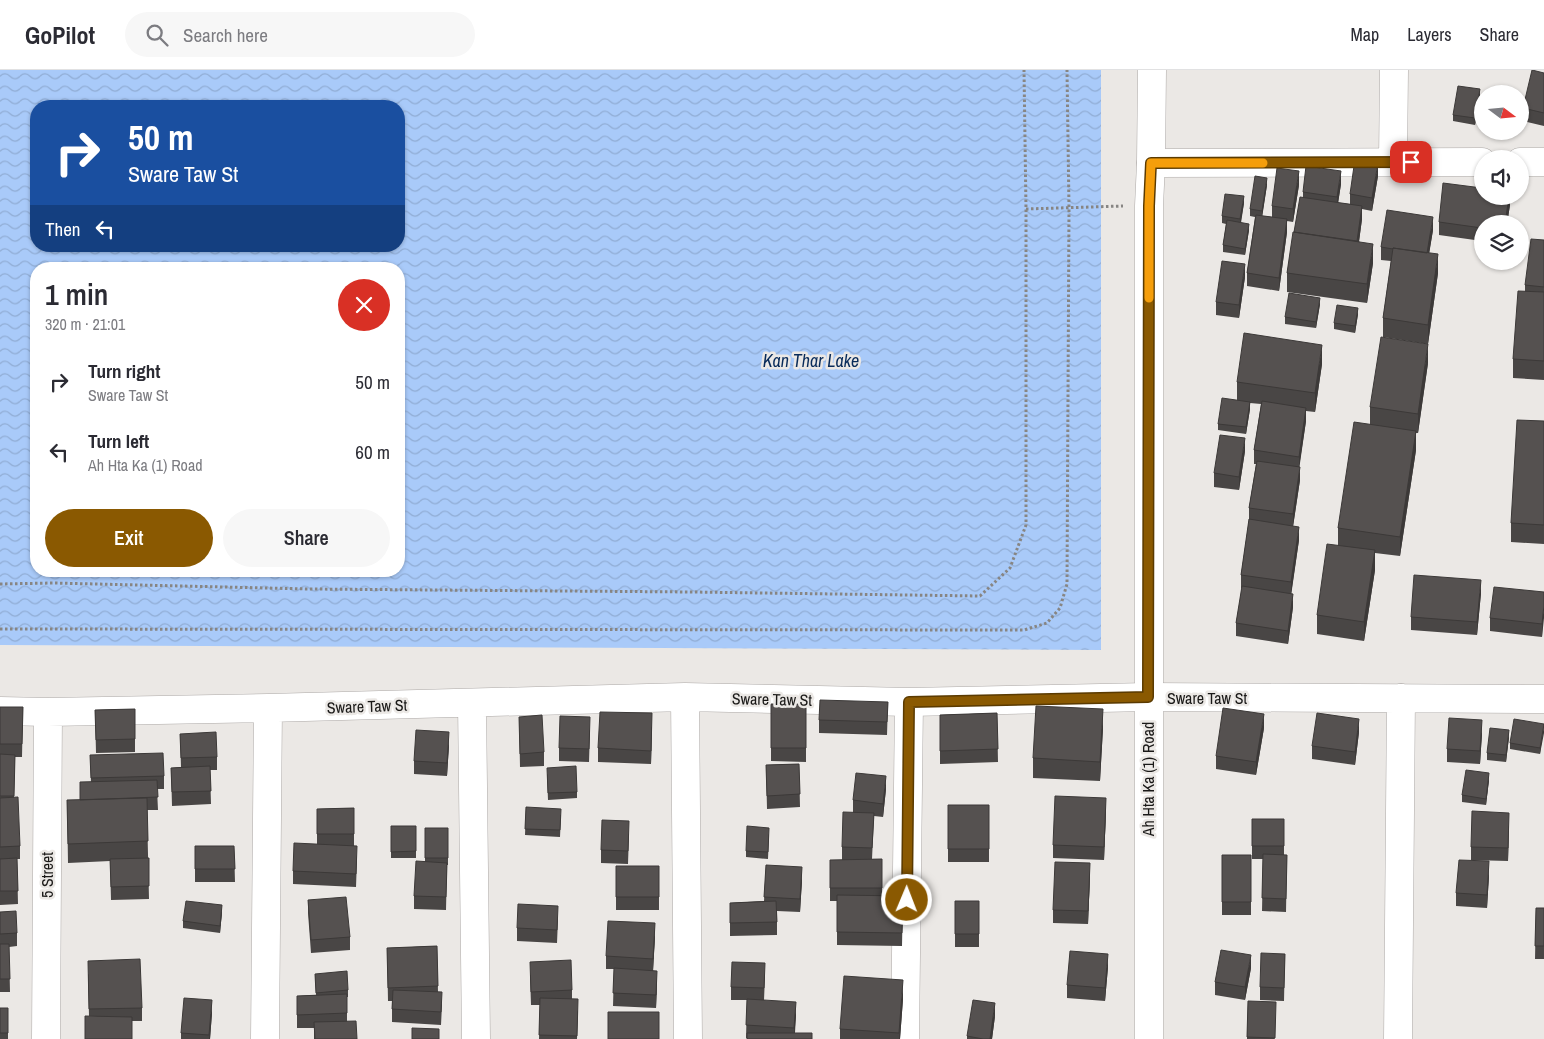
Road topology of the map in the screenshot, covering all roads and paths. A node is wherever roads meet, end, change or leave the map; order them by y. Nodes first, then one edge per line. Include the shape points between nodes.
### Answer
1 (1024, 70) edge
2 (1067, 70) edge
3 (1152, 70) edge
4 (1394, 70) edge
5 (1393, 162) junction
6 (1474, 162) edge
7 (1529, 162) edge
8 (1544, 162) edge
9 (1151, 163) junction
10 (1116, 206) dead end
11 (1069, 208) junction
12 (1026, 209) junction
13 (0, 584) edge
14 (0, 629) edge
15 (685, 697) junction
16 (1148, 697) junction
17 (1401, 698) junction
18 (1544, 699) edge
19 (909, 702) junction
20 (472, 703) junction
21 (268, 708) junction
22 (0, 710) edge
23 (48, 712) junction
24 (46, 1039) edge
25 (265, 1039) edge
26 (476, 1039) edge
27 (688, 1039) edge
28 (905, 1039) edge
29 (1149, 1039) edge
30 (1398, 1039) edge

1 - 12 path
2 - 11 path
3 - 9 street, Ah Hta Ka (1) Road
4 - 5 street
5 - 6 street
5 - 9 street
7 - 8 street
9 - 16 street, Ah Hta Ka (1) Road
10 - 11 path
11 - 12 path
11 - 14 path via 1067,584 1060,608 1046,623 1024,630
12 - 13 path via 1026,525 1010,568 980,596
15 - 19 street, Sware Taw St
15 - 20 street, Sware Taw St
15 - 27 street
16 - 17 street, Sware Taw St
16 - 19 street, Sware Taw St
16 - 29 street, Ah Hta Ka (1) Road
17 - 18 street, Sware Taw St
17 - 30 street
19 - 28 street
20 - 21 street, Sware Taw St
20 - 26 street
21 - 23 street, Sware Taw St
21 - 25 street
22 - 23 street, Sware Taw St
23 - 24 street, 5 Street

